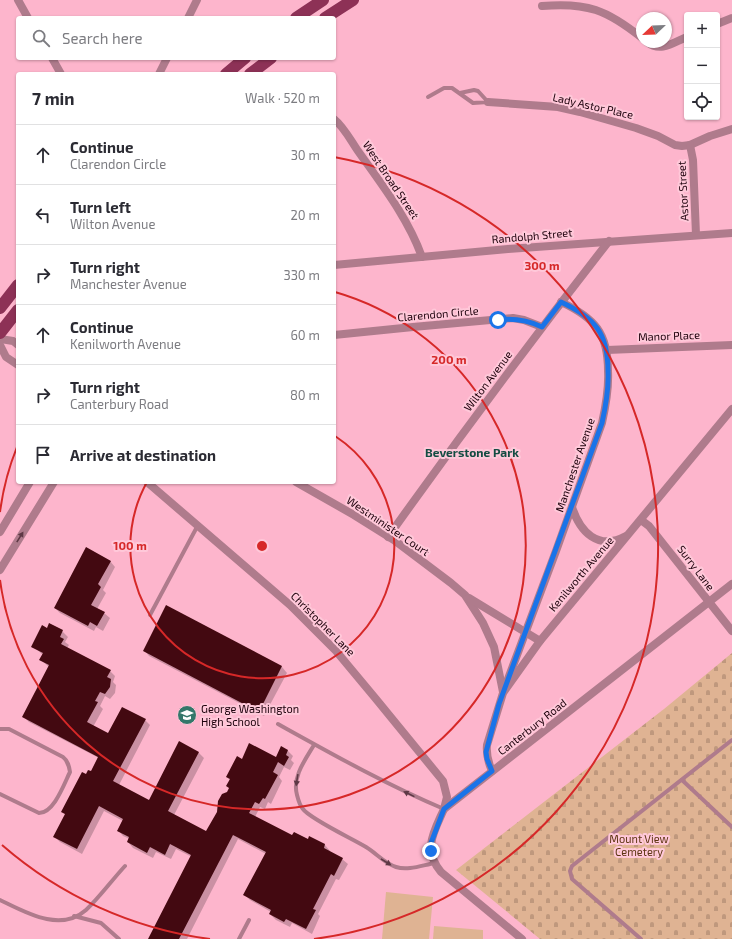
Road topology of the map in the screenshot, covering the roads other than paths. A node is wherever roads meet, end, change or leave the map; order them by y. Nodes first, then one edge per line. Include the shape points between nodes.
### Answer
1 (18, 0) edge
2 (197, 0) edge
3 (323, 0) edge
4 (353, 0) edge
5 (542, 6) dead end
6 (27, 16) edge
7 (189, 16) edge
8 (299, 16) edge
9 (328, 16) edge
10 (732, 18) edge
11 (720, 23) edge
12 (636, 34) edge
13 (684, 38) edge
14 (672, 44) edge
15 (53, 60) edge
16 (166, 60) edge
17 (243, 60) edge
18 (268, 60) edge
19 (60, 72) edge
20 (160, 72) edge
21 (228, 72) edge
22 (253, 72) edge
23 (460, 93) junction
24 (428, 97) dead end
25 (488, 102) junction
26 (336, 123) edge
27 (732, 130) edge
28 (690, 145) junction
29 (732, 234) edge
30 (696, 235) junction
31 (609, 241) junction
32 (422, 257) junction
33 (336, 265) edge
34 (16, 288) edge
35 (561, 302) junction
36 (0, 308) edge
37 (16, 313) edge
38 (542, 327) junction
39 (0, 333) edge
40 (336, 336) edge
41 (0, 338) edge
42 (16, 343) edge
43 (0, 345) edge
44 (732, 345) edge
45 (607, 350) junction
46 (16, 364) edge
47 (732, 409) edge
48 (29, 484) edge
49 (53, 484) edge
50 (149, 484) edge
51 (300, 484) edge
52 (572, 507) junction
53 (641, 520) junction
54 (198, 525) junction
55 (0, 532) edge
56 (627, 535) junction
57 (388, 537) junction
58 (0, 570) edge
59 (732, 584) edge
60 (465, 595) junction
61 (709, 602) junction
62 (150, 615) dead end
63 (732, 631) edge
64 (526, 633) junction
65 (540, 642) junction
66 (503, 693) junction
67 (278, 724) dead end
68 (0, 729) edge
69 (732, 740) edge
70 (314, 745) junction
71 (492, 771) junction
72 (682, 780) junction
73 (0, 794) edge
74 (444, 809) junction
75 (732, 827) edge
76 (435, 863) junction
77 (125, 866) dead end
78 (0, 900) edge
79 (74, 916) junction
80 (249, 920) dead end
81 (119, 939) edge
82 (239, 939) edge
83 (522, 939) edge
84 (640, 939) edge

1 - 6 street
2 - 7 street
3 - 8 main road
4 - 9 main road
5 - 12 street via 571,5 591,8 612,16
10 - 11 street
13 - 14 street
15 - 19 street
16 - 20 street
17 - 21 main road
18 - 22 main road
23 - 24 lane via 452,88 444,88
23 - 25 lane via 473,103
23 - 25 lane via 478,91
25 - 28 street, Lady Astor Place via 558,107 636,128 675,145
26 - 32 street, West Broad Street via 404,218 417,241
27 - 28 street
28 - 30 street, Astor Street via 694,160
29 - 30 street, Randolph Street
30 - 31 street, Randolph Street
31 - 32 street, Randolph Street
31 - 35 street, Wilton Avenue
32 - 33 street, Randolph Street
34 - 36 main road
35 - 38 street, Wilton Avenue
35 - 45 street, Manchester Avenue via 591,321 598,329
37 - 39 main road
38 - 40 street, Clarendon Circle via 512,318
38 - 57 street, Wilton Avenue
41 - 42 street
43 - 46 street via 6,357
44 - 45 street, Manor Place
45 - 52 street, Manchester Avenue via 607,402
47 - 53 street, Kenilworth Avenue
48 - 55 street
58 -> 49 street
50 - 54 street, Christopher Lane
51 - 57 street, Westminister Court
52 - 56 street via 581,527 592,537 614,541
52 - 64 street, Manchester Avenue
53 - 56 street, Kenilworth Avenue
53 - 61 street, Surry Lane via 650,526
54 - 62 lane
54 - 74 street, Christopher Lane via 290,605 336,651 444,781 447,797
56 - 65 street, Kenilworth Avenue
57 - 60 street, Westminister Court
59 - 61 street, Canterbury Road
60 - 64 street, Westminister Court
60 - 66 street, Westminister Court via 483,623 494,647
61 - 63 street, Surry Lane
61 - 71 street, Canterbury Road
64 - 65 street, Westminister Court
64 - 66 street, Manchester Avenue
65 - 66 street, Kenilworth Avenue
66 - 71 street, Kenilworth Avenue via 487,744 487,759
67 - 70 lane
68 - 73 lane via 9,729 63,756 67,760 70,772 52,807 43,813
69 - 72 lane
74 -> 70 lane via 412,796
70 -> 76 lane via 298,772 297,795 303,810 395,867 403,869
71 - 74 street, Canterbury Road
72 - 75 lane
72 - 84 lane via 572,866 570,871 572,879
74 - 76 street via 431,843
76 - 83 street via 441,872
77 - 79 lane via 85,910
78 - 79 lane via 39,917 64,920
79 - 81 lane via 101,923
80 - 82 lane

